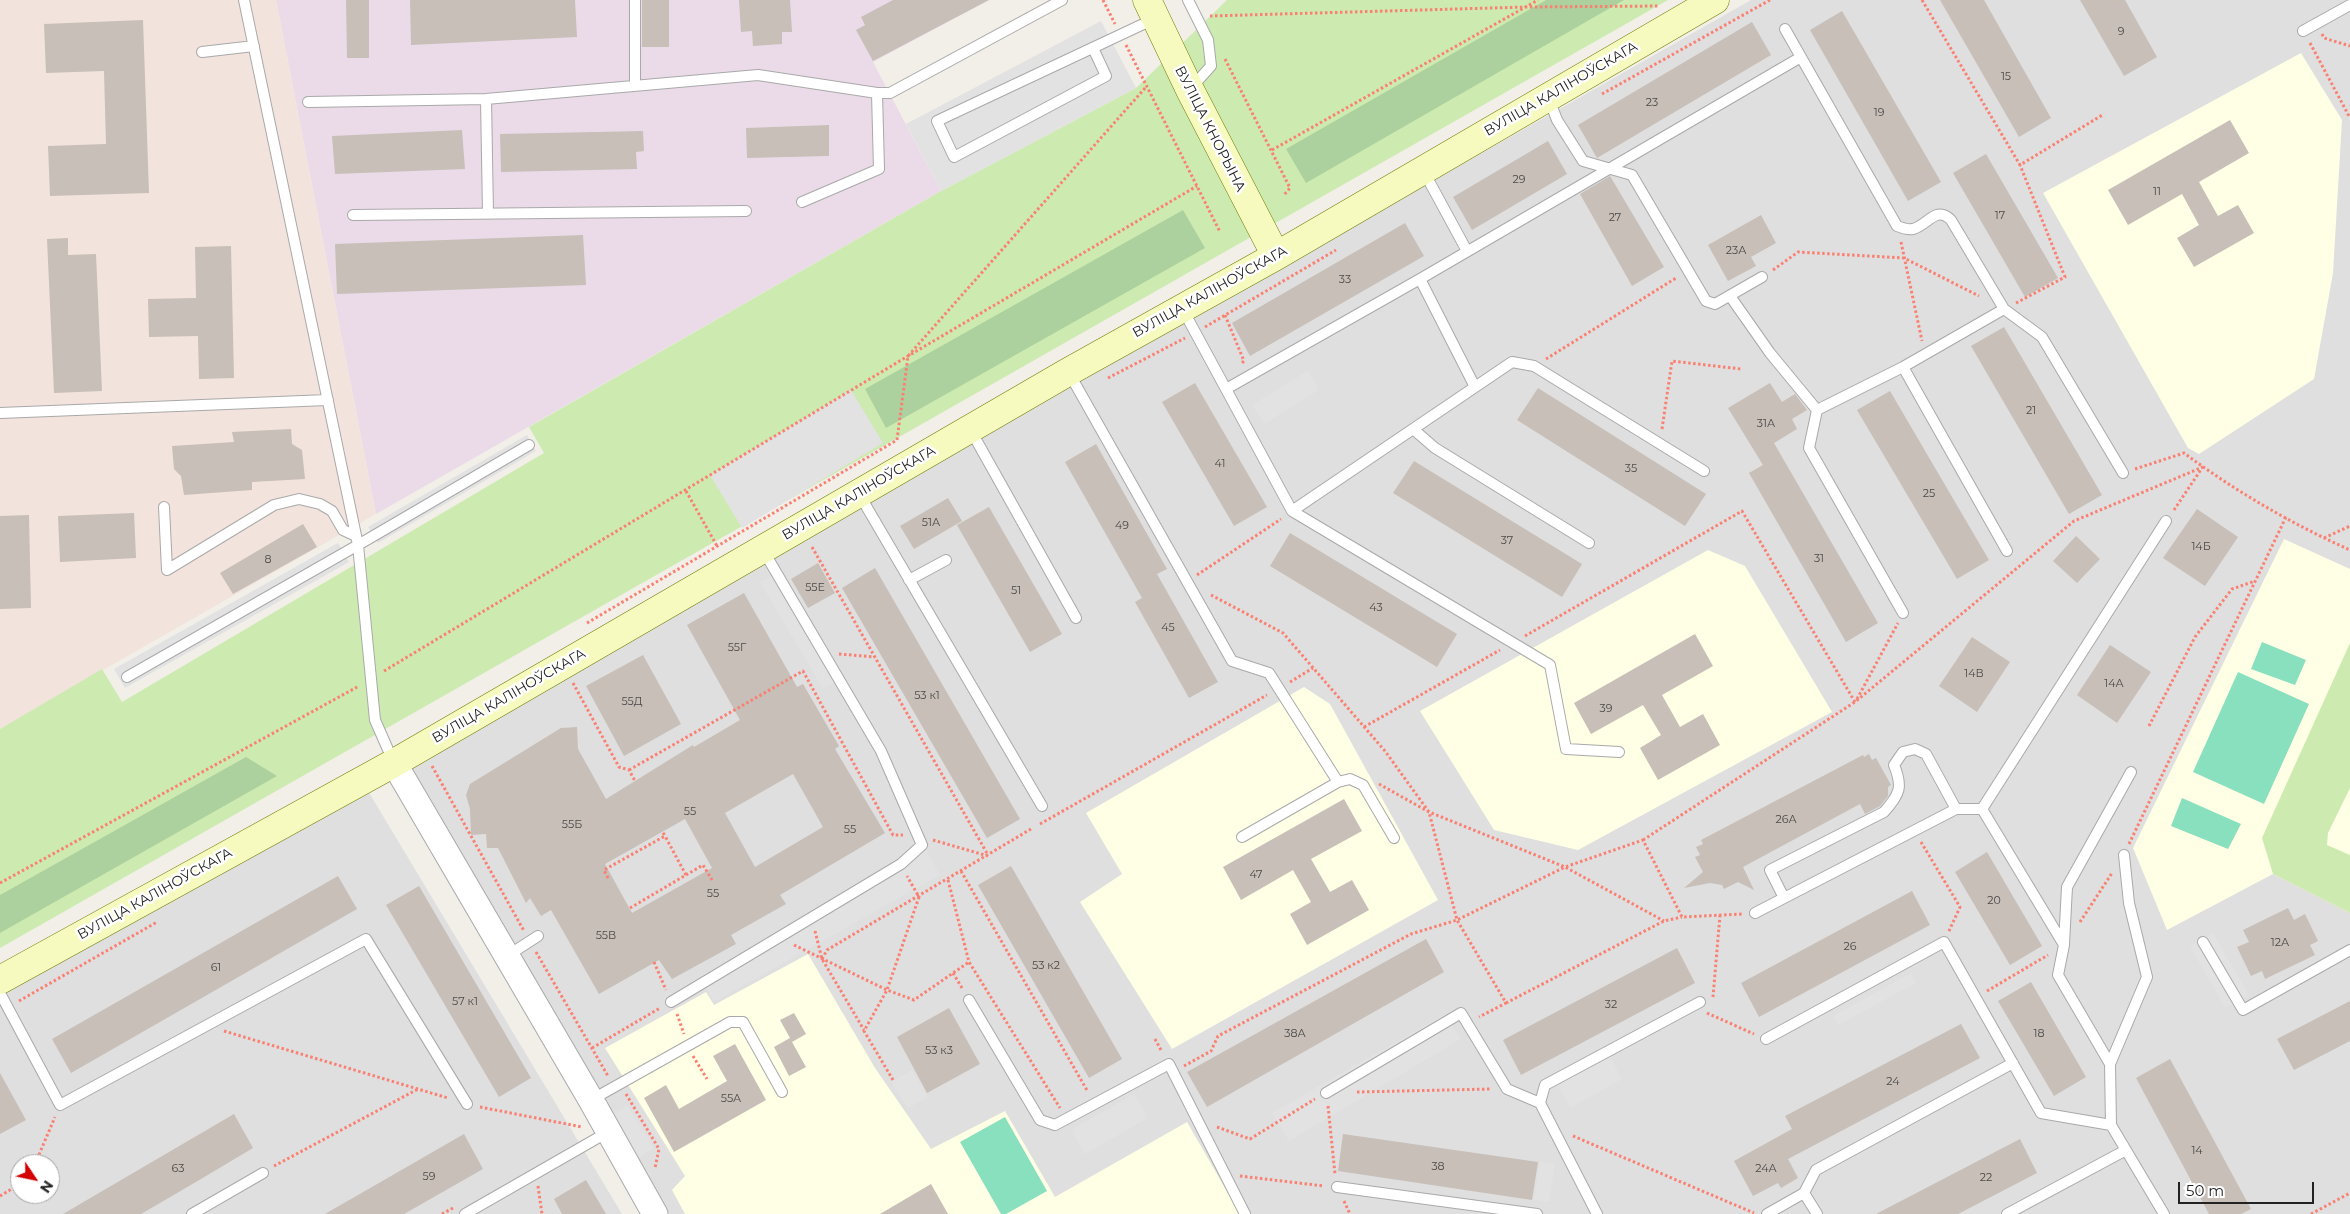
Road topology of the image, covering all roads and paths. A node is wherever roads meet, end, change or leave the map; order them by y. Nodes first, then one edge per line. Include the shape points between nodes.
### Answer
1 (244, 0) edge
2 (635, 0) edge
3 (1062, 0) edge
4 (1103, 0) edge
5 (1188, 0) edge
6 (1538, 0) edge
7 (1715, 0) edge
8 (1922, 0) edge
9 (2350, 4) edge
10 (1662, 6) dead end
11 (1527, 7) junction
12 (1205, 8) dead end
13 (1151, 9) edge
14 (1210, 16) junction
15 (1210, 24) dead end
16 (2316, 24) junction
17 (1785, 29) dead end
18 (2303, 31) joint
19 (1120, 35) junction
20 (254, 46) junction
21 (2350, 46) edge
22 (1093, 48) junction
23 (202, 52) dead end
24 (1801, 57) junction
25 (1224, 58) dead end
26 (635, 86) junction
27 (1146, 87) junction
28 (1190, 90) junction
29 (877, 93) junction
30 (1548, 97) junction
31 (486, 99) junction
32 (308, 102) dead end
33 (2104, 114) dead end
34 (2350, 118) edge
35 (1272, 150) junction
36 (2020, 165) junction
37 (1609, 168) junction
38 (1423, 170) junction
39 (1197, 186) junction
40 (1283, 196) dead end
41 (802, 202) dead end
42 (746, 211) dead end
43 (488, 213) junction
44 (353, 215) dead end
45 (1897, 226) junction
46 (1220, 232) dead end
47 (1467, 250) junction
48 (1276, 256) junction
49 (1904, 258) junction
50 (1687, 271) junction
51 (1762, 277) joint
52 (1420, 279) junction
53 (1730, 296) junction
54 (1182, 308) junction
55 (2004, 309) junction
56 (1226, 315) dead end
57 (1925, 355) junction
58 (908, 356) junction
59 (1534, 366) junction
60 (1903, 367) junction
61 (1741, 369) dead end
62 (1068, 372) junction
63 (1474, 387) junction
64 (1226, 389) junction
65 (328, 400) junction
66 (1818, 410) junction
67 (0, 413) edge
68 (970, 429) junction
69 (1413, 429) junction
70 (1659, 444) junction
71 (529, 445) dead end
72 (2203, 467) junction
73 (1704, 471) dead end
74 (2123, 473) joint
75 (686, 491) junction
76 (859, 493) junction
77 (164, 507) dead end
78 (1292, 511) junction
79 (2286, 517) junction
80 (2166, 521) joint
81 (2350, 526) edge
82 (2323, 538) junction
83 (357, 541) junction
84 (1589, 543) dead end
85 (812, 547) dead end
86 (762, 549) junction
87 (2350, 550) edge
88 (2006, 551) dead end
89 (946, 560) dead end
90 (909, 580) junction
91 (2256, 581) junction
92 (1187, 582) junction
93 (1903, 613) joint
94 (1076, 618) dead end
95 (1512, 643) junction
96 (824, 653) junction
97 (874, 656) junction
98 (1313, 668) junction
99 (127, 677) dead end
100 (372, 679) junction
101 (573, 682) dead end
102 (1278, 688) junction
103 (1855, 702) junction
104 (2149, 726) dead end
105 (1364, 727) junction
106 (1619, 752) dead end
107 (429, 761) dead end
108 (394, 763) junction
109 (629, 770) junction
110 (2131, 772) dead end
111 (1372, 780) dead end
112 (634, 781) dead end
113 (1338, 782) junction
114 (1042, 806) dead end
115 (1982, 808) junction
116 (1956, 809) junction
117 (1429, 812) junction
118 (1040, 824) dead end
119 (1031, 829) dead end
120 (662, 831) dead end
121 (1914, 831) junction
122 (893, 835) dead end
123 (916, 835) junction
124 (665, 836) junction
125 (1242, 837) dead end
126 (1394, 838) dead end
127 (1643, 840) junction
128 (2124, 855) junction
129 (988, 856) junction
130 (1565, 867) junction
131 (961, 872) junction
132 (686, 875) junction
133 (608, 878) dead end
134 (712, 880) dead end
135 (948, 880) junction
136 (910, 881) dead end
137 (0, 883) edge
138 (919, 898) junction
139 (1784, 898) junction
140 (630, 908) dead end
141 (1755, 913) joint
142 (1720, 915) junction
143 (1682, 917) junction
144 (812, 919) junction
145 (1457, 920) junction
146 (1664, 921) junction
147 (780, 938) junction
148 (534, 939) junction
149 (1944, 942) junction
150 (2203, 942) dead end
151 (2064, 945) junction
152 (2350, 950) edge
153 (506, 956) junction
154 (822, 959) junction
155 (654, 962) dead end
156 (969, 962) junction
157 (953, 973) junction
158 (0, 980) edge
159 (887, 990) junction
160 (0, 993) edge
161 (1976, 998) junction
162 (969, 1000) joint
163 (671, 1002) junction
164 (1700, 1002) dead end
165 (1506, 1003) junction
166 (1690, 1008) junction
167 (1712, 1014) junction
168 (1467, 1023) junction
169 (206, 1026) junction
170 (864, 1031) junction
171 (1766, 1038) joint
172 (592, 1048) junction
173 (2013, 1063) junction
174 (2110, 1064) junction
175 (1173, 1072) junction
176 (893, 1080) dead end
177 (614, 1086) junction
178 (418, 1089) junction
179 (1507, 1089) junction
180 (782, 1092) dead end
181 (1326, 1093) junction
182 (591, 1100) junction
183 (1540, 1103) junction
184 (467, 1104) junction
185 (1094, 1104) junction
186 (60, 1105) junction
187 (1067, 1119) junction
188 (1197, 1120) junction
189 (2112, 1125) junction
190 (1553, 1127) junction
191 (599, 1131) junction
192 (2126, 1150) junction
193 (39, 1154) edge
194 (263, 1173) joint
195 (537, 1173) junction
196 (1225, 1174) junction
197 (653, 1176) dead end
198 (1336, 1187) junction
199 (1804, 1193) junction
200 (2350, 1193) edge
201 (1595, 1213) edge
202 (192, 1214) edge
203 (465, 1214) edge
204 (542, 1214) edge
205 (655, 1214) edge
206 (1245, 1214) edge
207 (1536, 1214) edge
208 (1756, 1214) edge
209 (1767, 1214) edge
210 (1817, 1214) edge
211 (2007, 1214) edge
212 (2164, 1214) edge
213 (2311, 1214) edge

1 - 20 lane
2 - 26 lane
3 - 29 lane via 890,93
4 - 19 path
5 - 28 lane via 1208,40 1211,66
6 - 11 path
7 - 30 main road, ВУЛІЦА КАЛІНОЎСКАГА
8 - 36 path
9 - 16 lane
10 - 11 path
11 - 14 path
11 - 35 path
12 - 14 path
13 - 19 lane
13 - 28 main road, ВУЛІЦА КНОРЫНА
14 - 15 path
16 - 18 lane
16 - 21 path via 2324,38
17 - 24 lane
18 - 34 path
19 - 22 lane
19 - 27 path
20 - 23 lane
20 - 65 lane
22 - 22 lane via 937,121 954,157 1106,76
24 - 37 lane
24 - 45 lane
25 - 35 path
26 - 29 lane via 758,75
26 - 31 lane
27 - 39 path
27 - 58 path
28 - 48 main road, ВУЛІЦА КНОРЫНА
29 - 41 lane via 879,169
30 - 37 lane via 1557,120 1583,161
30 - 38 main road, ВУЛІЦА КАЛІНОЎСКАГА
31 - 32 lane
31 - 43 lane
33 - 36 path
35 - 40 path via 1290,188
36 - 55 path via 2065,277
37 - 47 lane
37 - 50 lane via 1632,174
38 - 47 lane
38 - 48 main road, ВУЛІЦА КАЛІНОЎСКАГА
39 - 46 path
39 - 58 path
42 - 43 lane
43 - 44 lane
45 - 49 path
45 - 55 lane via 1910,230 1938,214 1946,214
47 - 52 lane
48 - 54 main road, ВУЛІЦА КАЛІНОЎСКАГА
49 - 51 path via 1798,252
49 - 55 path
49 - 57 path
50 - 53 lane via 1706,301 1715,304
50 - 59 path
51 - 53 lane
52 - 63 lane
52 - 64 lane
53 - 66 lane via 1770,353
54 - 62 main road, ВУЛІЦА КАЛІНОЎСКАГА
54 - 64 lane
55 - 57 lane
55 - 74 lane via 2042,337
56 - 64 path via 1244,360
57 - 60 lane
58 - 75 path
58 - 75 path via 897,440 718,546
59 - 63 lane via 1512,362
59 - 70 lane
60 - 66 lane
60 - 88 lane
61 - 70 path via 1672,361
62 - 68 main road, ВУЛІЦА КАЛІНОЎСКАГА
62 - 92 lane
63 - 69 lane
64 - 78 lane
65 - 67 lane
65 - 83 lane
66 - 93 lane via 1808,448
68 - 76 main road, ВУЛІЦА КАЛІНОЎСКАГА
68 - 94 lane
69 - 78 lane
69 - 84 lane via 1435,448
70 - 73 lane
71 - 83 lane
72 - 74 path via 2184,453
72 - 79 path
72 - 80 path
72 - 103 path via 2074,521
75 - 100 path
76 - 86 main road, ВУЛІЦА КАЛІНОЎСКАГА
76 - 90 lane
77 - 83 lane via 167,570 274,505 299,499 332,511 343,530
78 - 92 path
78 - 95 lane
79 - 82 path
79 - 91 path
80 - 115 lane
81 - 82 path
82 - 87 path
83 - 99 lane
83 - 100 lane
85 - 97 path
86 - 96 lane
86 - 108 main road, ВУЛІЦА КАЛІНОЎСКАГА
89 - 90 lane
90 - 114 lane
91 - 104 path via 2232,589 2195,637
91 - 128 path
92 - 98 path via 1282,633
92 - 102 lane via 1232,661 1269,673
93 - 103 path
95 - 103 path via 1742,511
95 - 105 path
95 - 106 lane via 1550,665 1566,749
96 - 97 path
96 - 123 lane via 881,751
97 - 129 path
98 - 102 path
98 - 105 path
100 - 108 lane via 375,720
100 - 137 path
101 - 109 path via 619,767
102 - 113 lane
102 - 118 path
103 - 127 path
105 - 117 path
107 - 148 path
108 - 153 street
108 - 158 main road, ВУЛІЦА КАЛІНОЎСКАГА
109 - 112 path
109 - 122 path via 803,671
110 - 151 lane via 2067,887
111 - 117 path
113 - 125 lane
113 - 126 lane via 1350,779 1363,786
115 - 116 lane
115 - 151 lane
116 - 121 lane
116 - 139 lane via 1926,754 1915,749 1903,752 1894,764 1901,782 1895,800 1884,812 1770,870
117 - 130 path
117 - 145 path
119 - 129 path
120 - 124 path
121 - 139 lane
121 - 149 path via 1960,907
123 - 129 path
123 - 144 lane via 922,846 900,864
124 - 132 path
124 - 133 path via 604,870
127 - 130 path
127 - 143 path
128 - 151 path
128 - 174 lane via 2128,903 2148,977
129 - 131 path
130 - 145 path
130 - 146 path
131 - 135 path
131 - 185 path
132 - 134 path via 702,865
132 - 140 path
135 - 138 path
135 - 156 path
136 - 138 path
138 - 154 path via 827,950
138 - 159 path
139 - 141 lane
141 - 142 path
142 - 143 path
142 - 167 path
143 - 146 path
144 - 147 lane
144 - 154 path
145 - 165 path
145 - 175 path via 1411,934 1218,1036 1211,1051
146 - 165 path
147 - 154 path
147 - 163 lane
148 - 153 lane
148 - 172 path
149 - 161 lane
149 - 171 lane
150 - 152 lane via 2243,1010
151 - 161 path
151 - 174 lane via 2058,975
153 - 182 street
154 - 159 path
154 - 170 path
155 - 163 path
156 - 157 path
156 - 187 path
157 - 159 path via 914,1000
157 - 162 path
159 - 170 path
160 - 186 lane
161 - 173 lane
162 - 187 lane via 1040,1120 1055,1125
163 - 172 path
164 - 166 lane
165 - 168 path
166 - 167 path
166 - 183 lane via 1545,1085
167 - 171 path
168 - 179 lane
168 - 181 lane via 1461,1013
169 - 178 path
169 - 184 lane via 366,939
169 - 186 lane
170 - 176 path
172 - 177 path
173 - 189 lane via 2041,1113
173 - 199 lane via 1816,1170
174 - 189 lane
175 - 185 lane via 1169,1064
175 - 188 lane
177 - 180 lane via 730,1022 743,1022
177 - 182 lane
177 - 197 path via 626,1094 659,1149
178 - 184 path
178 - 194 path
179 - 181 path
179 - 183 lane
181 - 188 path via 1250,1138
181 - 198 path
182 - 191 street
183 - 190 lane
184 - 191 path
185 - 187 lane
186 - 193 path
188 - 196 lane
189 - 192 lane
190 - 201 lane
190 - 208 path
191 - 195 lane
191 - 205 street
192 - 211 lane
192 - 212 lane
194 - 202 lane
195 - 203 lane
195 - 204 path
196 - 198 path
196 - 206 lane
198 - 207 lane
199 - 209 lane
199 - 210 lane
200 - 213 path

